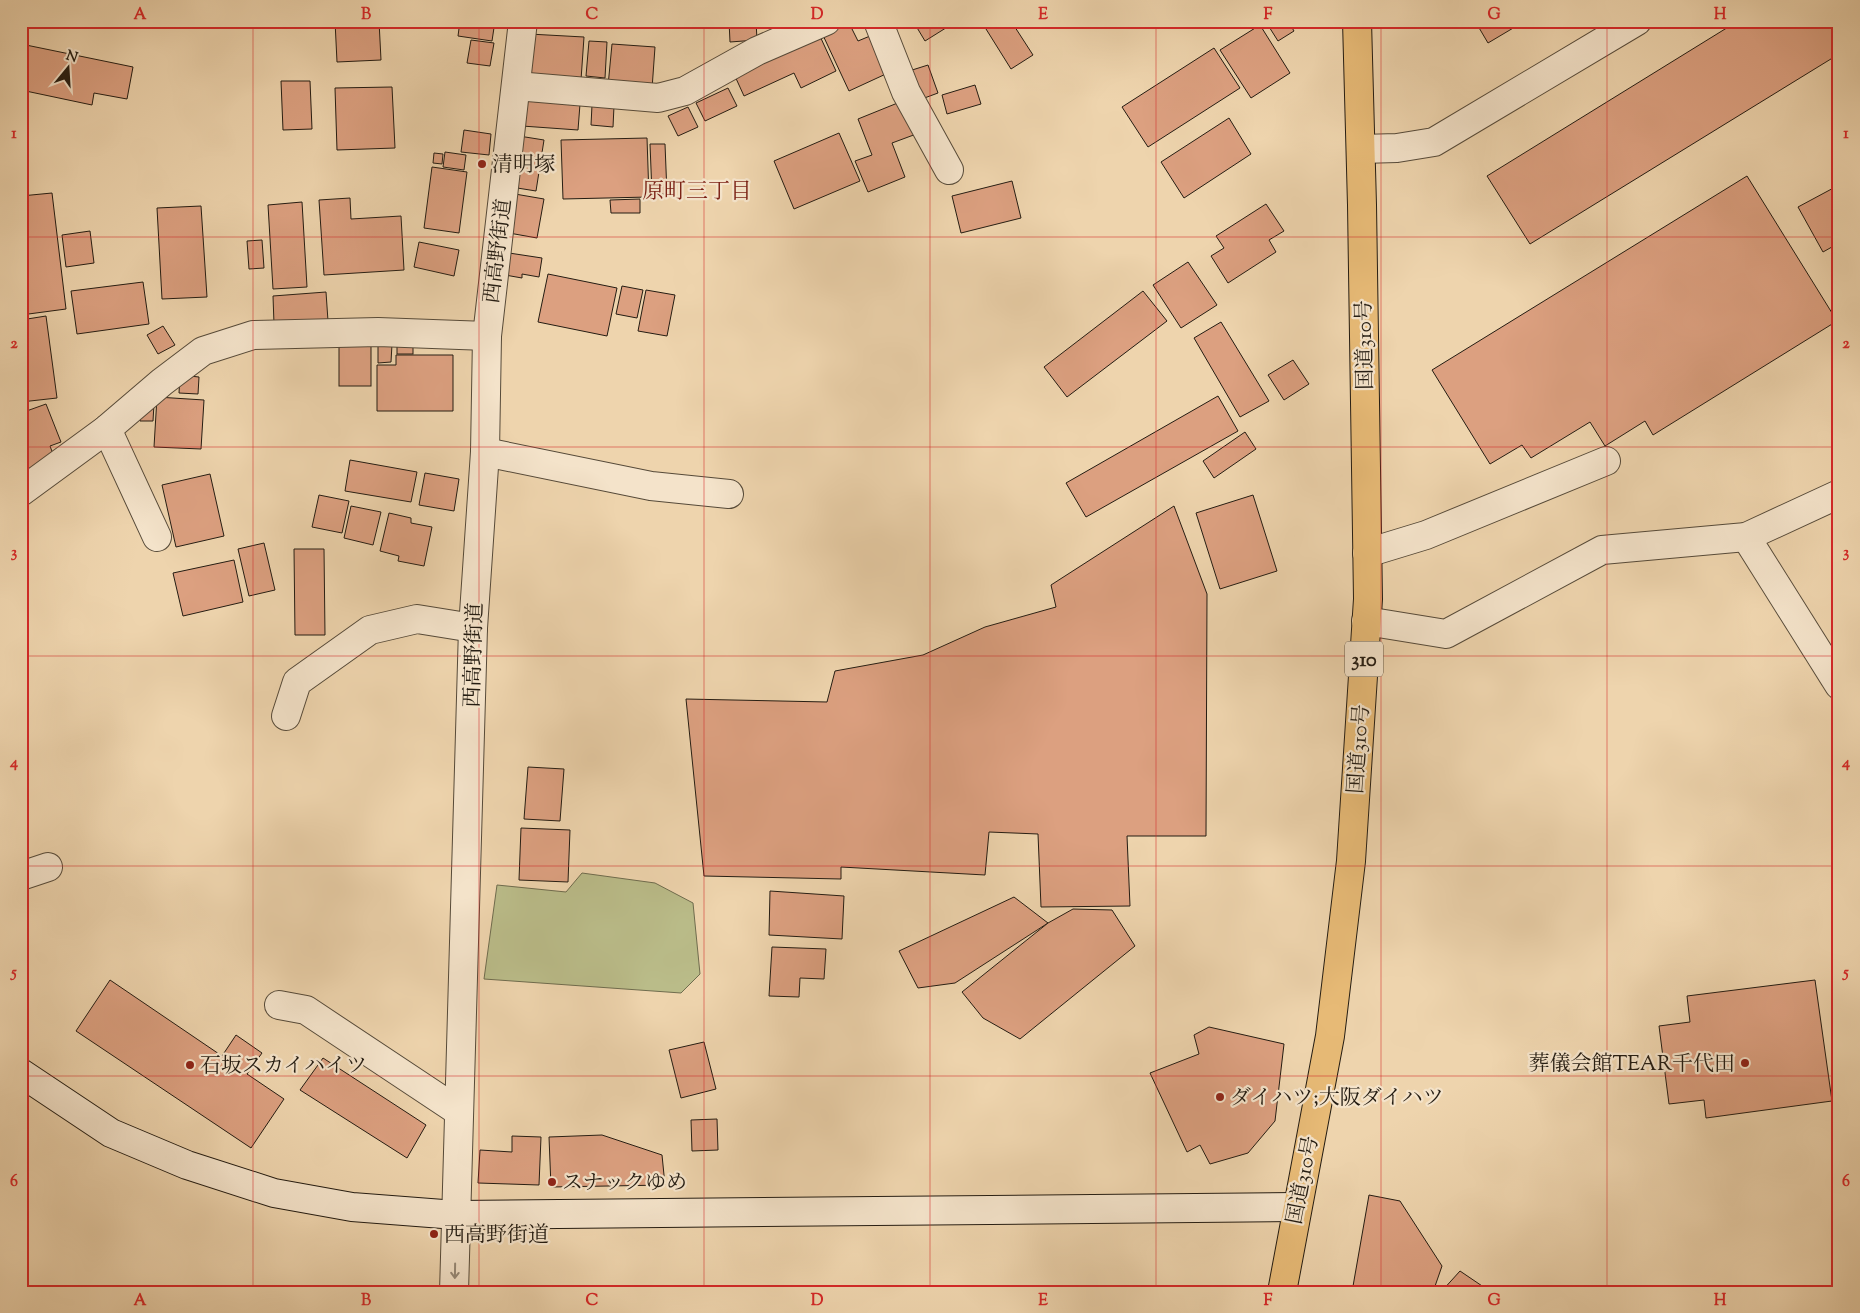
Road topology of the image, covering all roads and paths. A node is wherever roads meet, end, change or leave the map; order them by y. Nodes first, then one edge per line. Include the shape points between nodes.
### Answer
1 (524, 21) edge
2 (826, 21) edge
3 (878, 21) edge
4 (1357, 21) edge
5 (1637, 21) edge
6 (516, 86) junction
7 (1361, 149) junction
8 (949, 170) dead end
9 (487, 336) junction
10 (107, 429) junction
11 (484, 452) junction
12 (1606, 461) dead end
13 (21, 492) edge
14 (729, 494) dead end
15 (1839, 494) edge
16 (157, 537) dead end
17 (1746, 537) junction
18 (1367, 553) junction
19 (1366, 621) junction
20 (473, 628) junction
21 (1839, 685) edge
22 (286, 716) dead end
23 (48, 867) dead end
24 (21, 876) edge
25 (278, 1005) dead end
26 (21, 1073) edge
27 (458, 1111) junction
28 (1297, 1207) junction
29 (456, 1215) junction
30 (454, 1292) edge
31 (1282, 1292) edge

1 - 6 street, 西高野街道
2 - 6 street via 757,50 685,91 658,98
3 - 8 street via 906,92
4 - 7 highway, 国道310号 / 310
5 - 7 street via 1434,142
6 - 9 street, 西高野街道
7 - 18 highway, 国道310号 / 310
9 - 10 street via 378,332 252,335 203,351
9 - 11 street, 西高野街道
10 - 13 street
10 - 16 street
11 - 14 street via 651,486
11 - 20 street, 西高野街道
12 - 18 street via 1426,535
15 - 17 street
17 - 19 street via 1602,550 1446,634
17 - 21 street
18 - 19 highway, 国道310号 / 310
19 - 28 highway, 国道310号 / 310 via 1350,871 1330,1036
20 - 22 street via 417,619 370,630 297,682
20 - 27 street, 西高野街道
23 - 24 street
25 - 27 street via 306,1010
26 - 29 street via 111,1134 274,1193 352,1207
27 - 29 street, 西高野街道
28 - 29 street
28 - 31 highway, 国道310号 / 310
29 -> 30 street, 西高野街道

